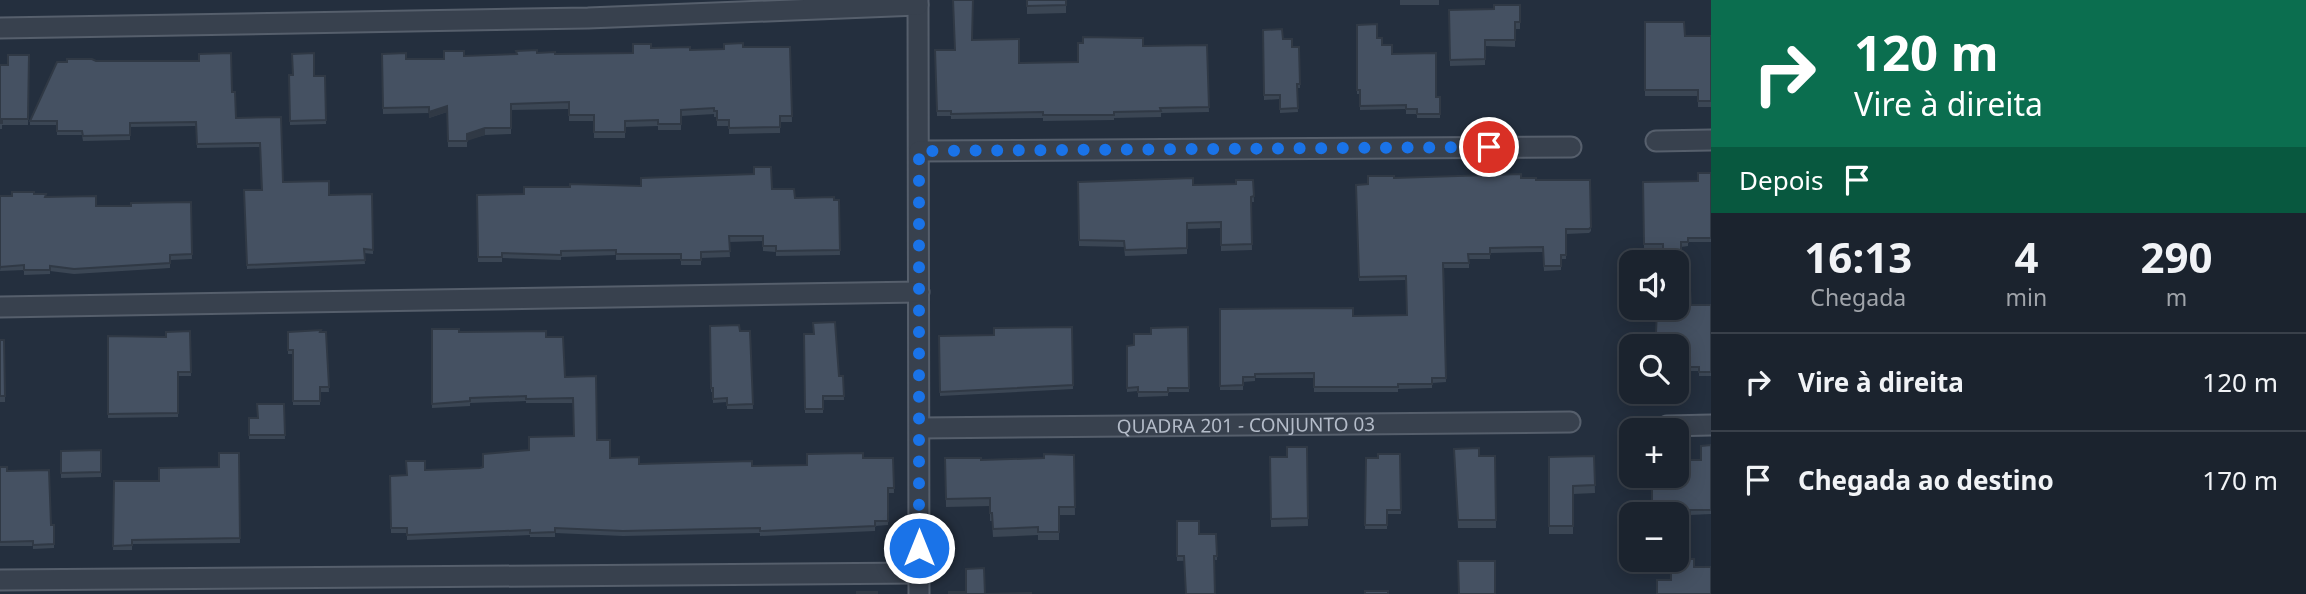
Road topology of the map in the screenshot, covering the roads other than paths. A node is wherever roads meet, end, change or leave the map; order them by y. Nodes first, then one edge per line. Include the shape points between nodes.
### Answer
1 (918, 2) edge
2 (0, 28) edge
3 (1711, 140) edge
4 (1656, 141) dead end
5 (1571, 147) dead end
6 (919, 151) junction
7 (919, 292) junction
8 (0, 307) edge
9 (1570, 422) dead end
10 (1711, 425) edge
11 (1689, 426) edge
12 (920, 428) junction
13 (919, 573) junction
14 (0, 580) edge
15 (919, 594) edge

1 - 2 street via 575,19
1 - 6 street
3 - 4 street
5 - 6 street
6 - 7 street
7 - 8 street
7 - 12 street
9 - 12 street, QUADRA 201 - CONJUNTO 03
10 - 11 street
12 - 13 street
13 - 14 street
13 - 15 street

